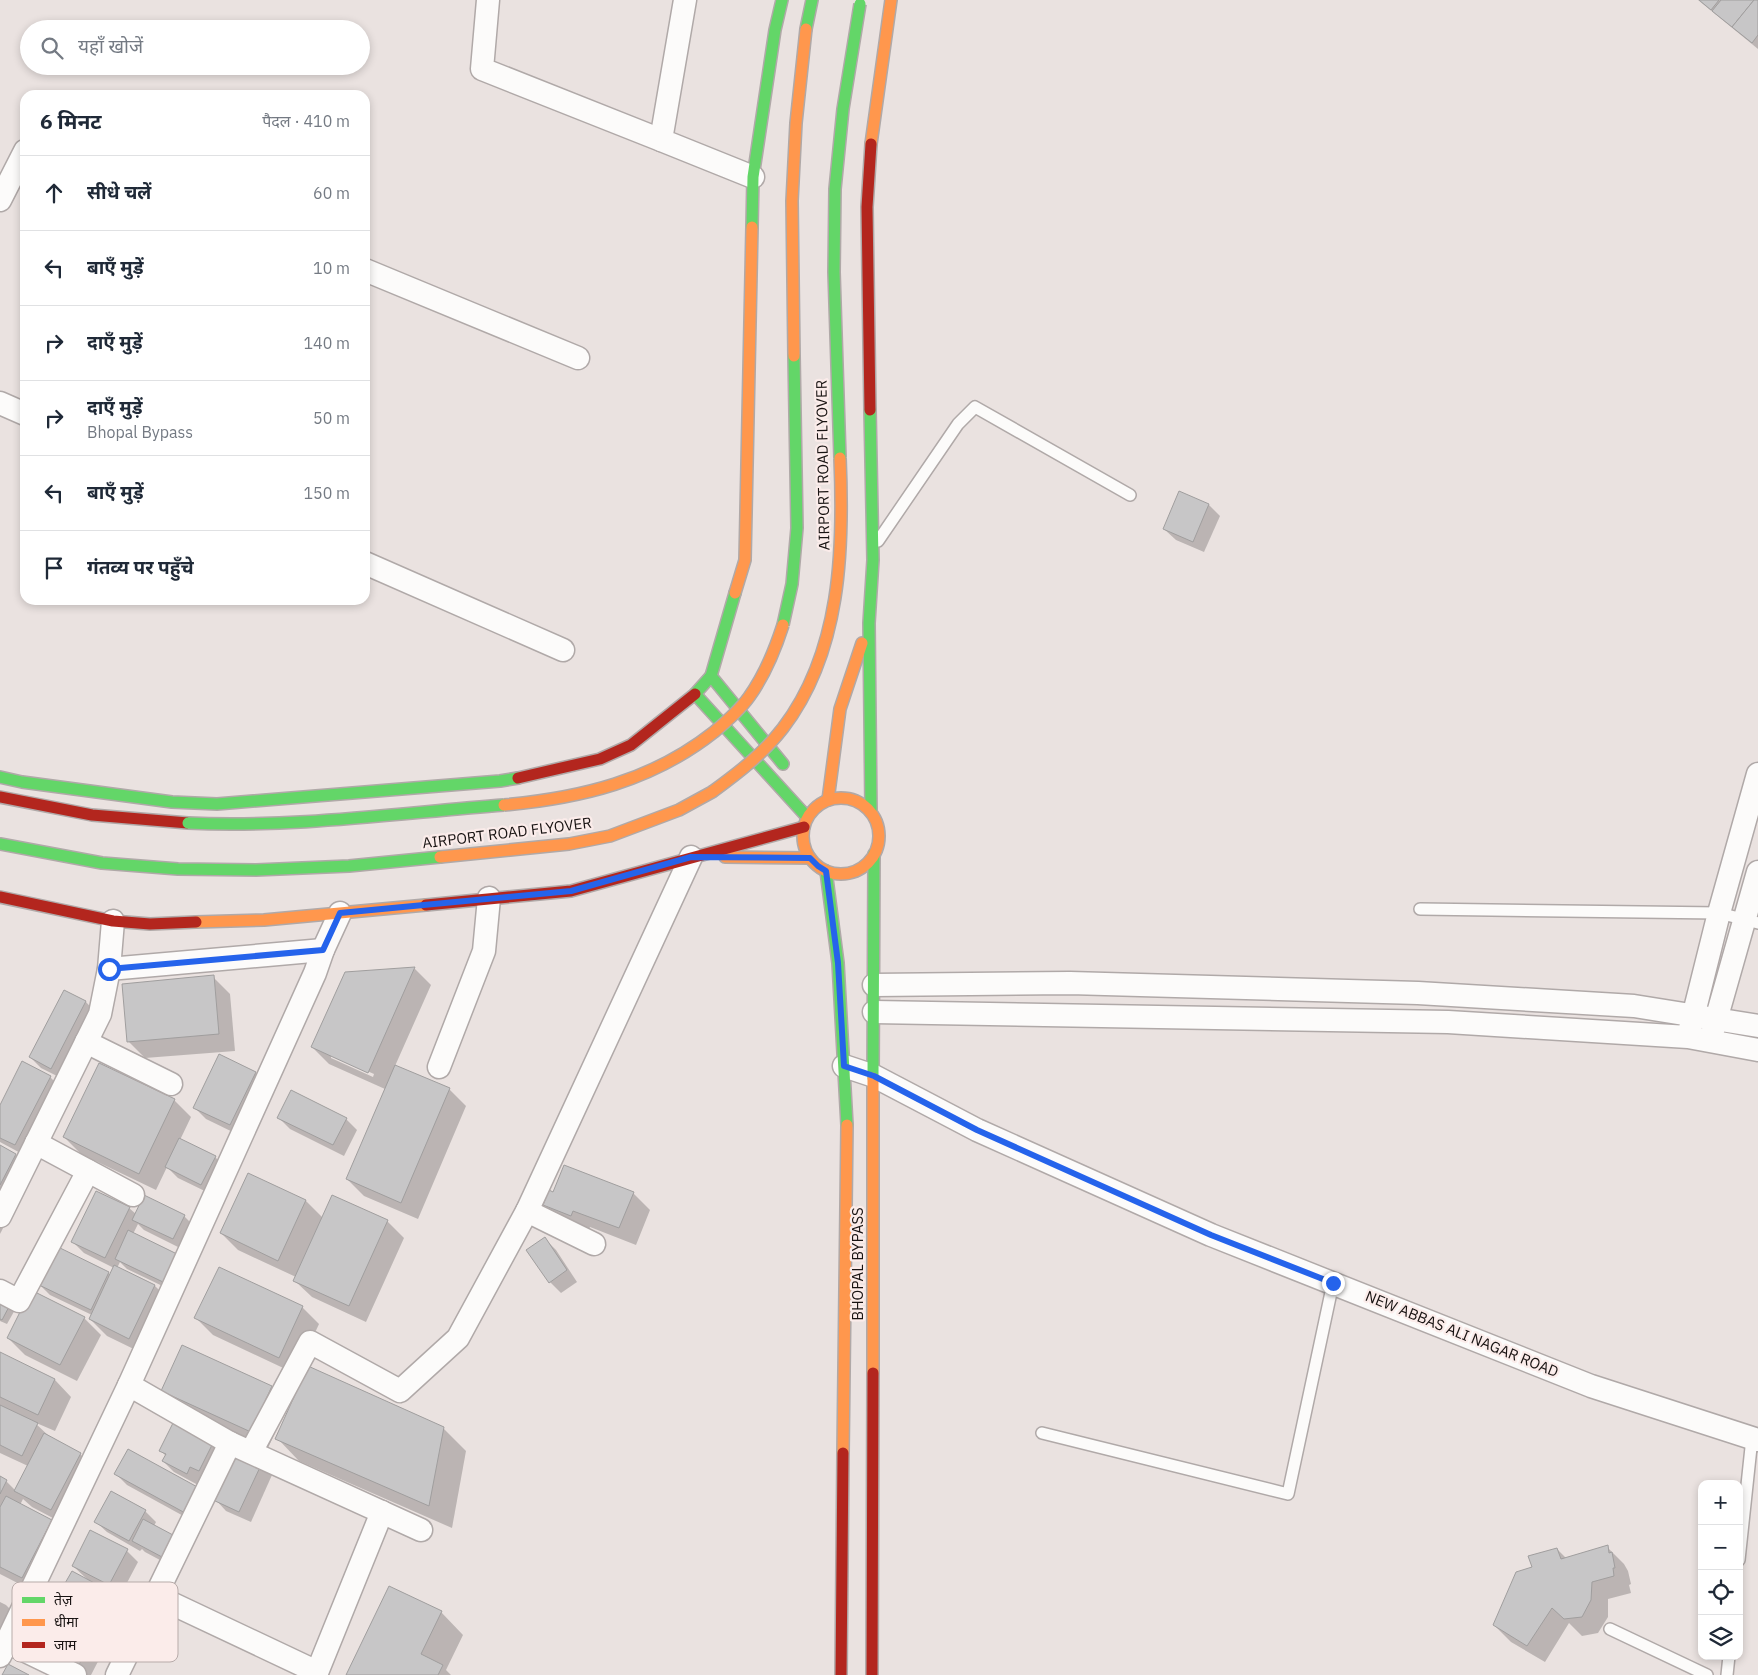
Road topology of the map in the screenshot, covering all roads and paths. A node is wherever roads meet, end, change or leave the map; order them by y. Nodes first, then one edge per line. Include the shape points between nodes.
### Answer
1 (488, 0) edge
2 (685, 0) edge
3 (782, 0) edge
4 (812, 0) edge
5 (891, 0) edge
6 (860, 2) edge
7 (662, 140) junction
8 (20, 161) edge
9 (753, 177) junction
10 (0, 200) edge
11 (370, 272) edge
12 (578, 358) dead end
13 (0, 404) edge
14 (20, 412) edge
15 (1130, 495) dead end
16 (873, 560) junction
17 (370, 565) edge
18 (869, 623) junction
19 (563, 650) dead end
20 (711, 676) junction
21 (695, 694) junction
22 (1758, 774) edge
23 (792, 775) dead end
24 (0, 777) edge
25 (0, 797) edge
26 (828, 800) junction
27 (871, 812) junction
28 (806, 822) junction
29 (0, 844) edge
30 (874, 854) junction
31 (691, 857) junction
32 (810, 858) junction
33 (826, 871) junction
34 (1758, 872) edge
35 (0, 897) edge
36 (489, 898) junction
37 (1420, 910) dead end
38 (340, 913) junction
39 (1719, 914) junction
40 (1751, 921) edge
41 (114, 922) junction
42 (323, 950) junction
43 (109, 969) junction
44 (874, 985) junction
45 (874, 1012) junction
46 (1693, 1015) junction
47 (1716, 1019) junction
48 (1758, 1026) edge
49 (1699, 1039) junction
50 (86, 1042) junction
51 (1758, 1050) edge
52 (844, 1066) junction
53 (439, 1067) dead end
54 (874, 1076) junction
55 (171, 1084) dead end
56 (36, 1143) junction
57 (88, 1171) junction
58 (133, 1195) dead end
59 (527, 1211) junction
60 (0, 1216) edge
61 (594, 1244) dead end
62 (1333, 1283) junction
63 (0, 1292) edge
64 (129, 1385) junction
65 (1042, 1433) dead end
66 (1755, 1439) edge
67 (230, 1443) junction
68 (251, 1452) junction
69 (382, 1512) junction
70 (421, 1530) dead end
71 (1743, 1530) edge
72 (36, 1582) edge
73 (163, 1582) edge
74 (178, 1607) edge
75 (1610, 1629) dead end
76 (12, 1632) edge
77 (4, 1649) edge
78 (1729, 1660) edge
79 (40, 1662) edge
80 (124, 1662) edge
81 (316, 1674) edge
82 (75, 1675) edge
83 (118, 1675) edge
84 (841, 1675) edge
85 (872, 1675) edge
86 (1707, 1675) edge
87 (1727, 1675) edge

1 - 7 street via 482,69
2 - 7 street
3 - 9 main road
4 - 25 main road, AIRPORT ROAD FLYOVER, bridge via 796,123 792,192 796,555 786,618 761,676 742,706 704,740 663,766 612,786 559,798 381,816 256,824 188,823 92,814
5 - 16 main road via 872,135 867,207
6 - 29 main road, AIRPORT ROAD FLYOVER, bridge via 836,166 834,216 842,510 835,595 825,642 808,689 794,713 762,752 718,787 679,810 610,836 569,844 349,866 256,870 178,869 102,863
7 - 9 street
8 - 10 street
9 - 20 main road via 746,560
11 - 12 street
13 - 14 street
15 - 16 lane via 975,407 958,424 878,540
16 - 18 main road
17 - 19 street
18 - 26 main road via 840,709
18 - 27 main road
20 - 21 main road
20 - 23 main road
21 - 24 main road via 631,745 600,759 500,781 217,804 172,802
21 - 28 main road
22 - 39 street
26 - 27 main road via 839,797 851,799
26 - 28 main road via 814,802
27 - 30 main road via 879,832
28 - 31 main road
28 - 32 main road via 803,838
30 - 33 main road via 859,869 848,873
30 - 44 main road, BHOPAL BYPASS
31 - 32 main road
31 - 36 main road via 571,891
31 - 59 street
32 - 33 main road
33 - 52 main road, BHOPAL BYPASS via 838,963
34 - 40 street
35 - 41 main road
36 - 38 main road
36 - 53 street via 484,951
37 - 39 lane
38 - 41 main road via 264,920
38 - 42 street
39 - 40 lane
39 - 46 street
40 - 47 street
41 - 43 street
42 - 43 street
42 - 64 street
43 - 50 street via 100,1014
44 - 45 main road, BHOPAL BYPASS
44 - 46 street via 1070,983 1418,993 1634,1006
45 - 49 street via 1448,1022
45 - 54 main road, BHOPAL BYPASS
46 - 47 street
46 - 49 street
47 - 48 street
47 - 49 street
49 - 51 street
50 - 55 street
50 - 56 street
52 - 54 street, NEW ABBAS ALI NAGAR ROAD
52 - 84 main road, BHOPAL BYPASS via 847,1109
54 - 62 street, NEW ABBAS ALI NAGAR ROAD via 986,1134 1211,1235
54 - 85 main road, BHOPAL BYPASS
56 - 57 street
56 - 60 street
57 - 58 street
57 - 63 street via 20,1301
59 - 61 street
59 - 68 street via 458,1338 400,1391 310,1342
62 - 65 lane via 1288,1494
62 - 66 street, NEW ABBAS ALI NAGAR ROAD via 1592,1386
64 - 67 street
64 - 72 street
66 - 71 lane
67 - 68 street
67 - 73 street
68 - 69 street
69 - 70 street
69 - 81 street
74 - 81 street
75 - 86 lane
76 - 77 street
78 - 87 lane
79 - 82 street
80 - 83 street

